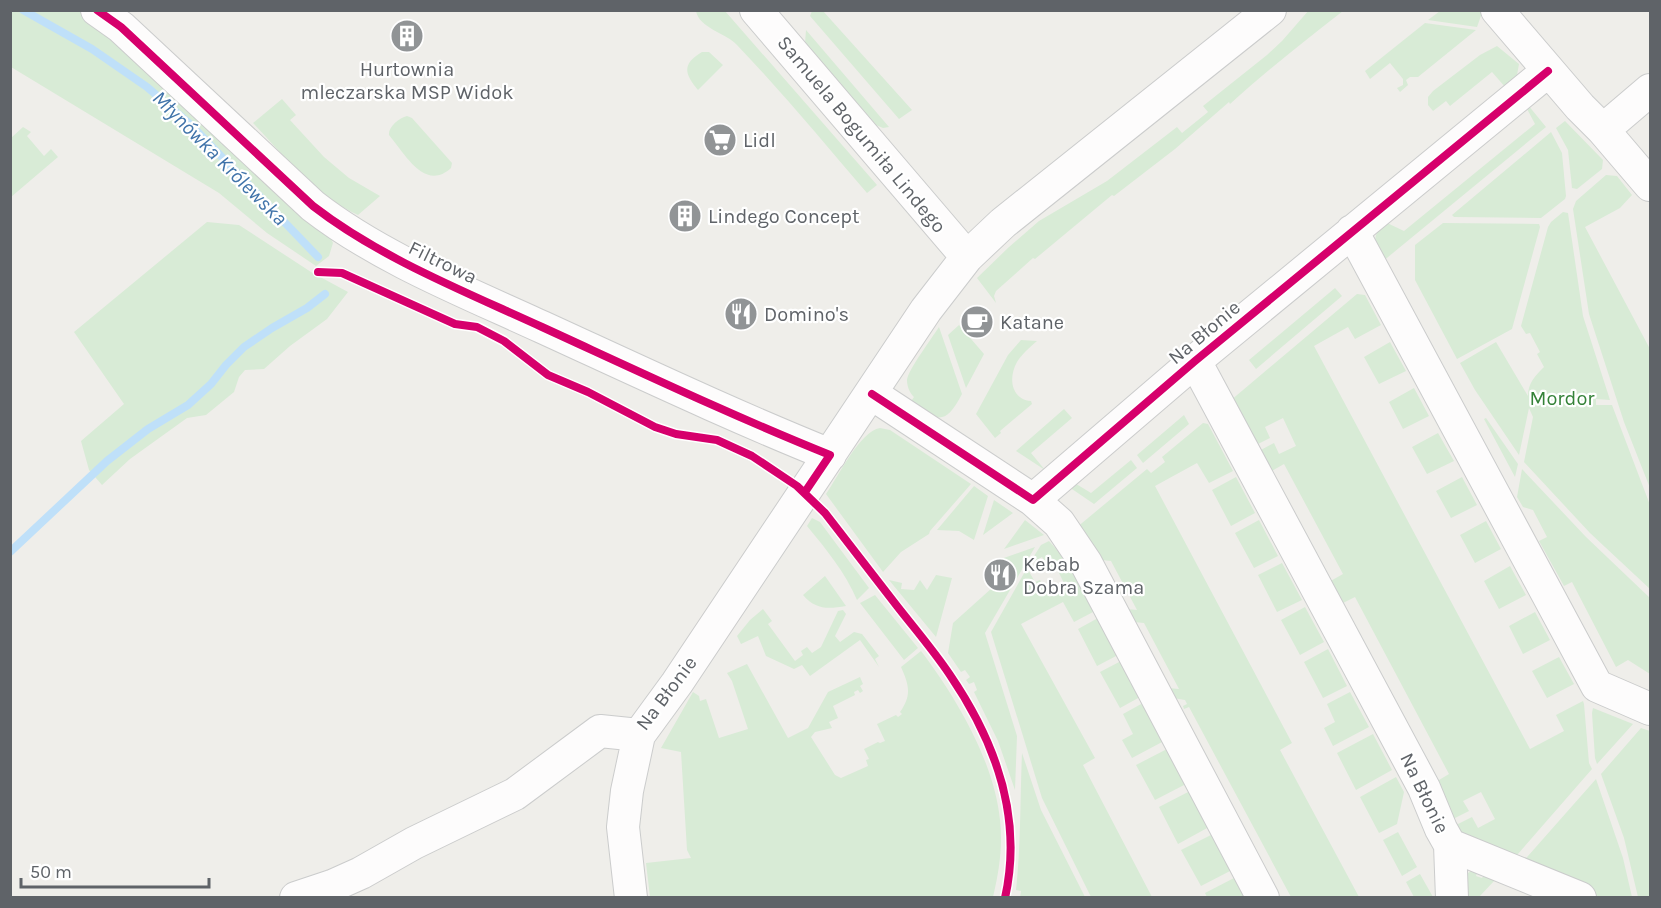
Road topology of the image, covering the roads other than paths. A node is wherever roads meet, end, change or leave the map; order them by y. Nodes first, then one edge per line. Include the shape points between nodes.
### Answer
1 (97, 10) edge
2 (756, 10) edge
3 (1270, 10) edge
4 (1497, 10) edge
5 (1548, 71) junction
6 (1650, 90) edge
7 (1603, 130) junction
8 (1650, 184) edge
9 (1352, 231) junction
10 (967, 257) junction
11 (1195, 361) junction
12 (872, 394) junction
13 (830, 455) junction
14 (1033, 500) junction
15 (1650, 709) edge
16 (639, 735) junction
17 (1450, 845) junction
18 (296, 897) edge
19 (631, 897) edge
20 (1263, 897) edge
21 (1452, 897) edge
22 (1581, 897) edge

1 - 13 street, Filtrowa via 121,27 337,225 480,299
2 - 10 street, Samuela Bogumiła Lindego
3 - 10 street, Na Błonie via 1036,195
4 - 5 street
5 - 7 street
5 - 9 street, Na Błonie
6 - 7 street
7 - 8 street
9 - 11 street, Na Błonie
9 - 15 street via 1597,686
10 - 12 street, Na Błonie via 926,310
11 - 14 street, Na Błonie
11 - 17 street, Na Błonie via 1425,788
12 - 13 street, Na Błonie
12 - 14 street
13 - 16 street, Na Błonie
14 - 20 street via 1059,523 1086,563
16 - 18 street, Na Błonie via 600,731 515,794 361,873
16 - 19 street via 623,818
17 - 21 street, Na Błonie
17 - 22 street, Na Błonie

